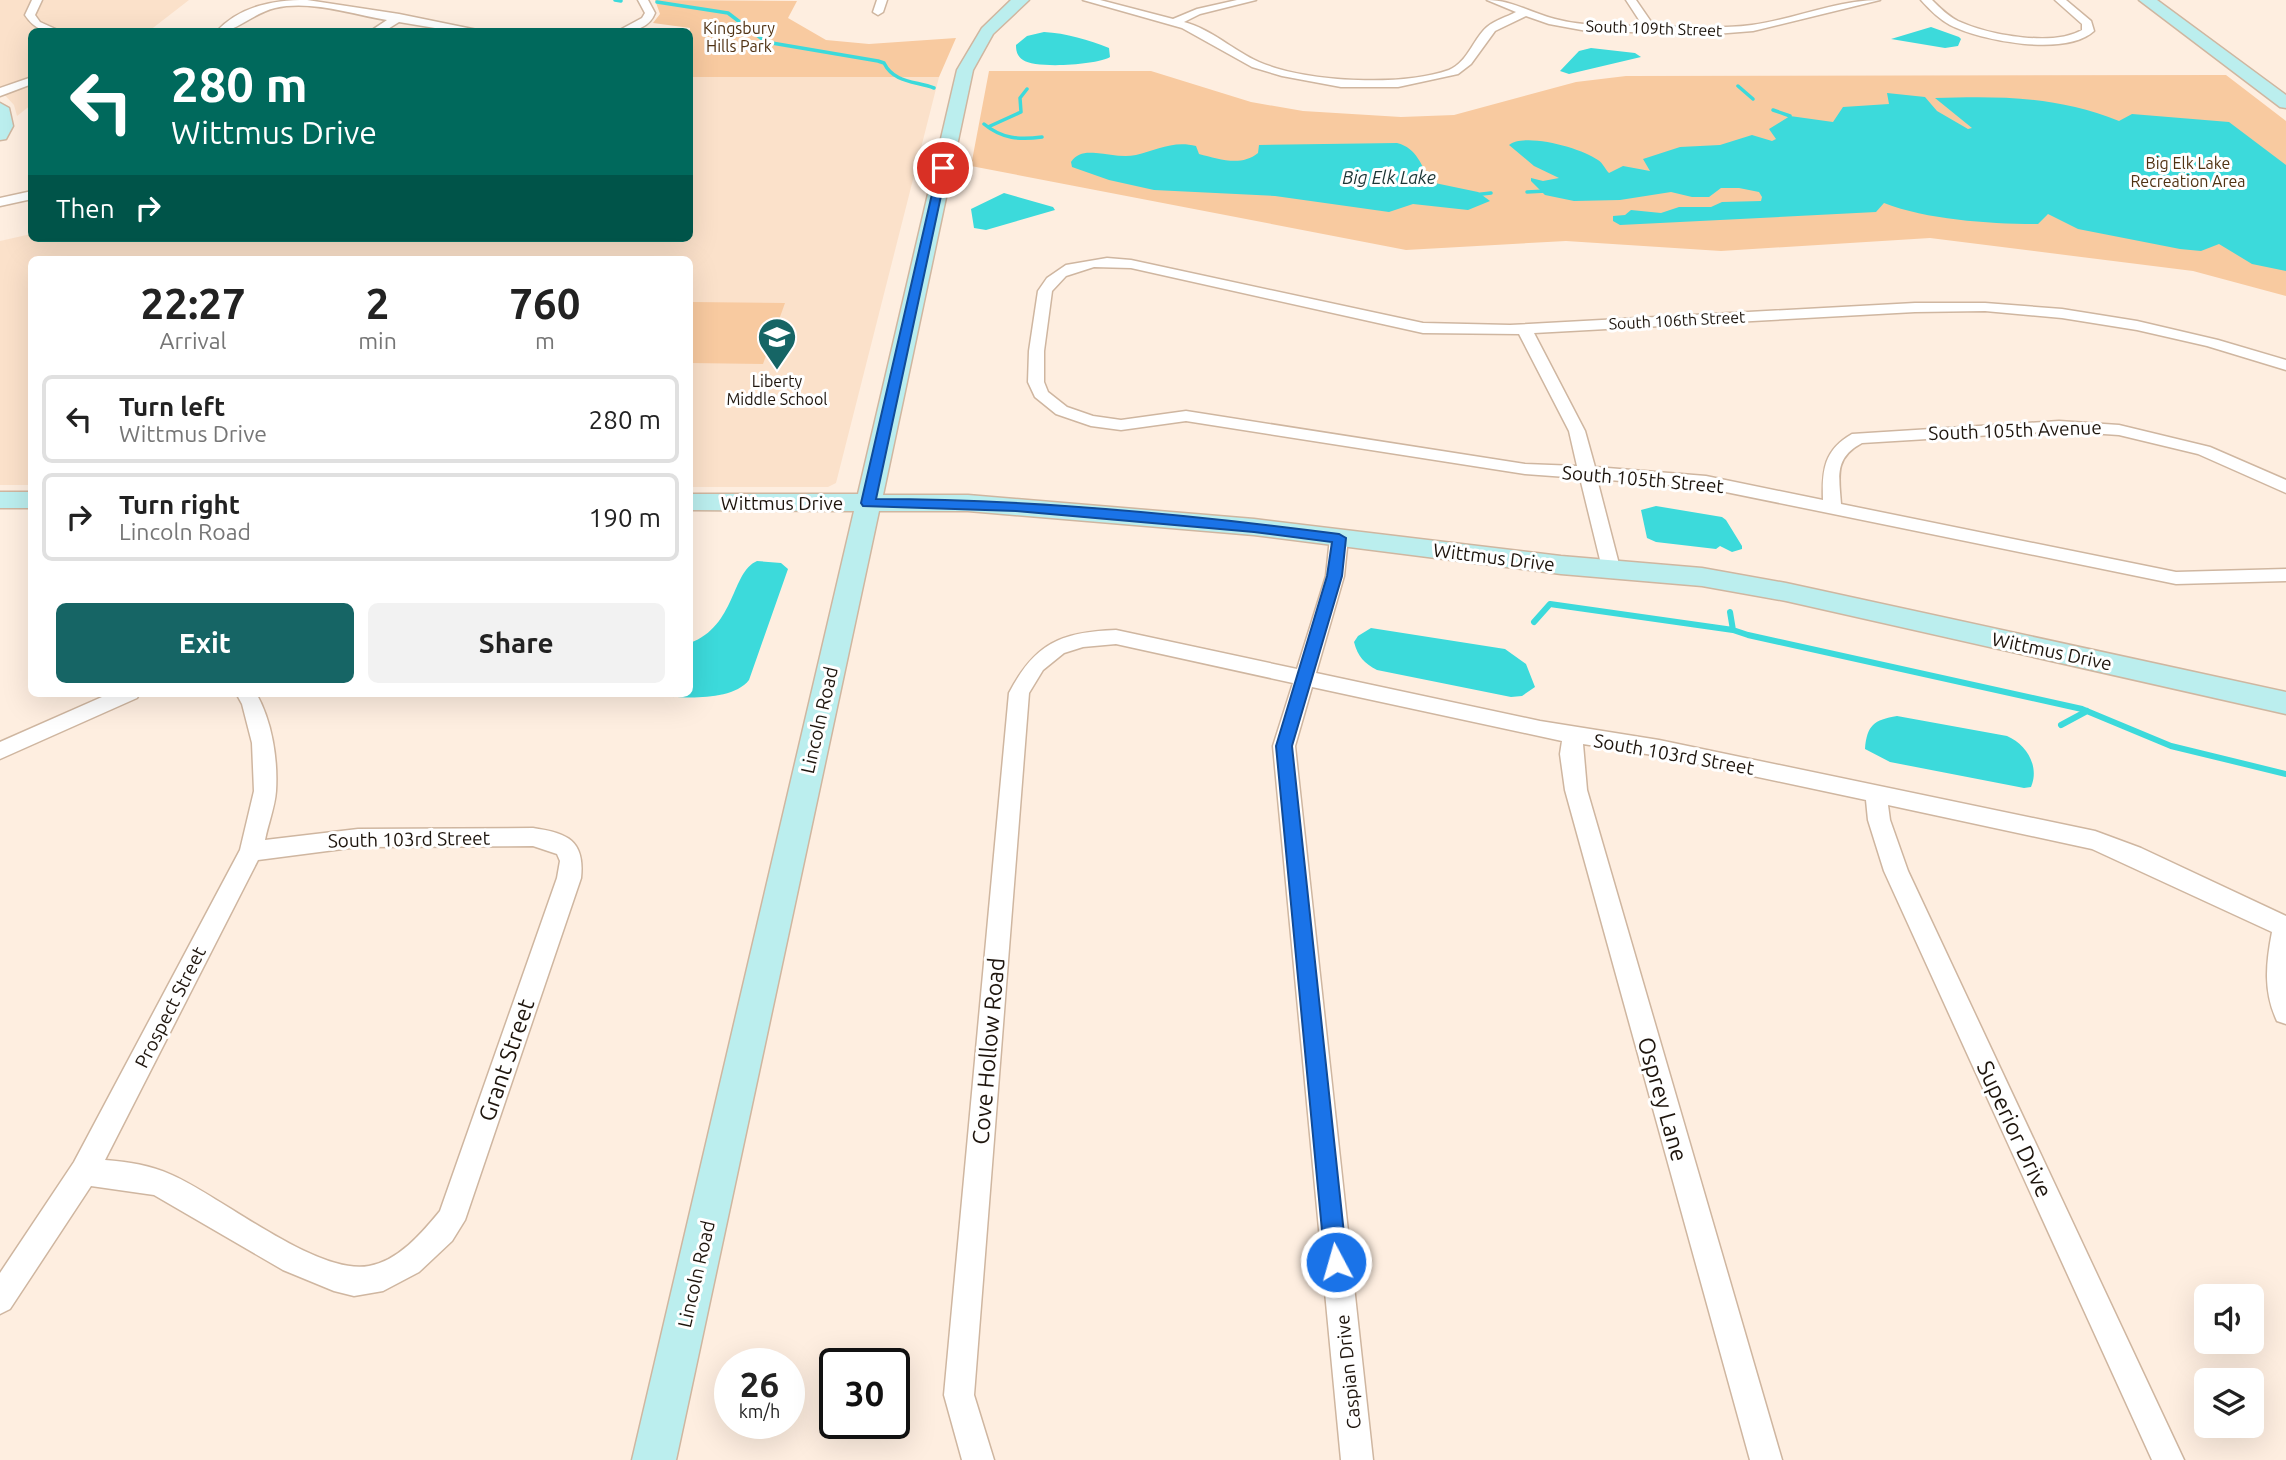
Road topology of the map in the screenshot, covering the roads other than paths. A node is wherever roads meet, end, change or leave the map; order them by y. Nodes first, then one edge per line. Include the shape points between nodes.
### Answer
1 (37, 0) edge
2 (643, 0) edge
3 (882, 0) edge
4 (1021, 0) edge
5 (1087, 0) edge
6 (1127, 0) edge
7 (1251, 0) edge
8 (1492, 0) edge
9 (1631, 0) edge
10 (1875, 0) edge
11 (1926, 0) edge
12 (2060, 0) edge
13 (2147, 0) edge
14 (1115, 6) junction
15 (878, 12) dead end
16 (1523, 13) junction
17 (399, 17) junction
18 (1176, 22) junction
19 (48, 28) edge
20 (226, 28) edge
21 (381, 28) edge
22 (460, 28) edge
23 (630, 28) edge
24 (1652, 31) junction
25 (28, 82) edge
26 (0, 92) edge
27 (2286, 103) edge
28 (0, 108) edge
29 (0, 135) edge
30 (28, 196) edge
31 (0, 202) edge
32 (1524, 328) junction
33 (2286, 365) edge
34 (1045, 399) joint
35 (1587, 472) junction
36 (2286, 487) edge
37 (0, 500) edge
38 (28, 500) edge
39 (693, 502) edge
40 (868, 503) junction
41 (1832, 507) junction
42 (1339, 538) junction
43 (1611, 568) junction
44 (2286, 575) edge
45 (1049, 651) joint
46 (1303, 679) junction
47 (121, 697) edge
48 (248, 697) edge
49 (2286, 703) edge
50 (1573, 736) junction
51 (0, 751) edge
52 (1876, 794) junction
53 (566, 848) joint
54 (251, 851) junction
55 (2286, 927) edge
56 (2286, 1013) edge
57 (84, 1172) junction
58 (0, 1299) edge
59 (654, 1460) edge
60 (978, 1460) edge
61 (1357, 1460) edge
62 (1766, 1460) edge
63 (2168, 1460) edge

1 - 19 street via 30,16
2 - 23 street via 650,13 647,20
3 - 15 street
4 - 40 street, Lincoln Road via 986,34 965,71
5 - 14 street
6 - 14 street
7 - 18 street via 1197,12
8 - 16 street
9 - 24 street
10 - 24 street, South 109th Street via 1739,30
11 - 12 street via 1967,29 2001,37 2061,39 2088,31 2087,23
13 - 27 street
14 - 18 street
16 - 18 street via 1492,29 1454,72 1372,83 1331,82 1256,65
16 - 24 street, South 109th Street via 1587,28
17 - 20 street via 289,2 258,8
17 - 21 street
17 - 22 street
25 - 26 street
28 - 29 street via 4,126
30 - 31 street
32 - 33 street, South 106th Street via 1982,306 2136,324
32 - 34 street, South 106th Street via 1423,328 1131,264 1099,262 1056,275 1045,291 1036,382
32 - 35 street via 1577,431
34 - 35 street, South 105th Street via 1059,410 1104,424 1131,425 1186,416 1525,469
35 - 41 street, South 105th Street via 1706,482
35 - 43 street
36 - 41 street, South 105th Avenue via 2220,455 2150,434 2059,426 1858,438 1844,444 1831,464
37 - 38 street
39 - 40 street, Wittmus Drive
40 - 42 street, Wittmus Drive via 1023,507
40 - 59 street, Lincoln Road
41 - 44 street, South 105th Street via 2176,578
42 - 43 street, Wittmus Drive
42 - 46 street, Caspian Drive via 1335,576
43 - 49 street, Wittmus Drive via 1786,592
45 - 46 street, South 103rd Street via 1083,638 1116,637
45 - 60 street, Cove Hollow Road via 1029,671 1018,693 960,1395
46 - 50 street, South 103rd Street
46 - 61 street, Caspian Drive via 1284,746
47 - 51 street
48 - 54 street, Prospect Street via 263,743 265,791
50 - 52 street, South 103rd Street via 1660,748
50 - 62 street, Osprey Lane via 1576,790
52 - 55 street, South 103rd Street via 2095,840
52 - 63 street, Superior Drive via 1896,872
53 - 54 street, South 103rd Street via 533,837 358,838
53 - 57 street, Grant Street via 569,878 450,1220 413,1259 383,1276 355,1282 285,1257 162,1184 127,1175
54 - 57 street, Prospect Street
55 - 56 street via 2277,978
57 - 58 street, Prospect Street

